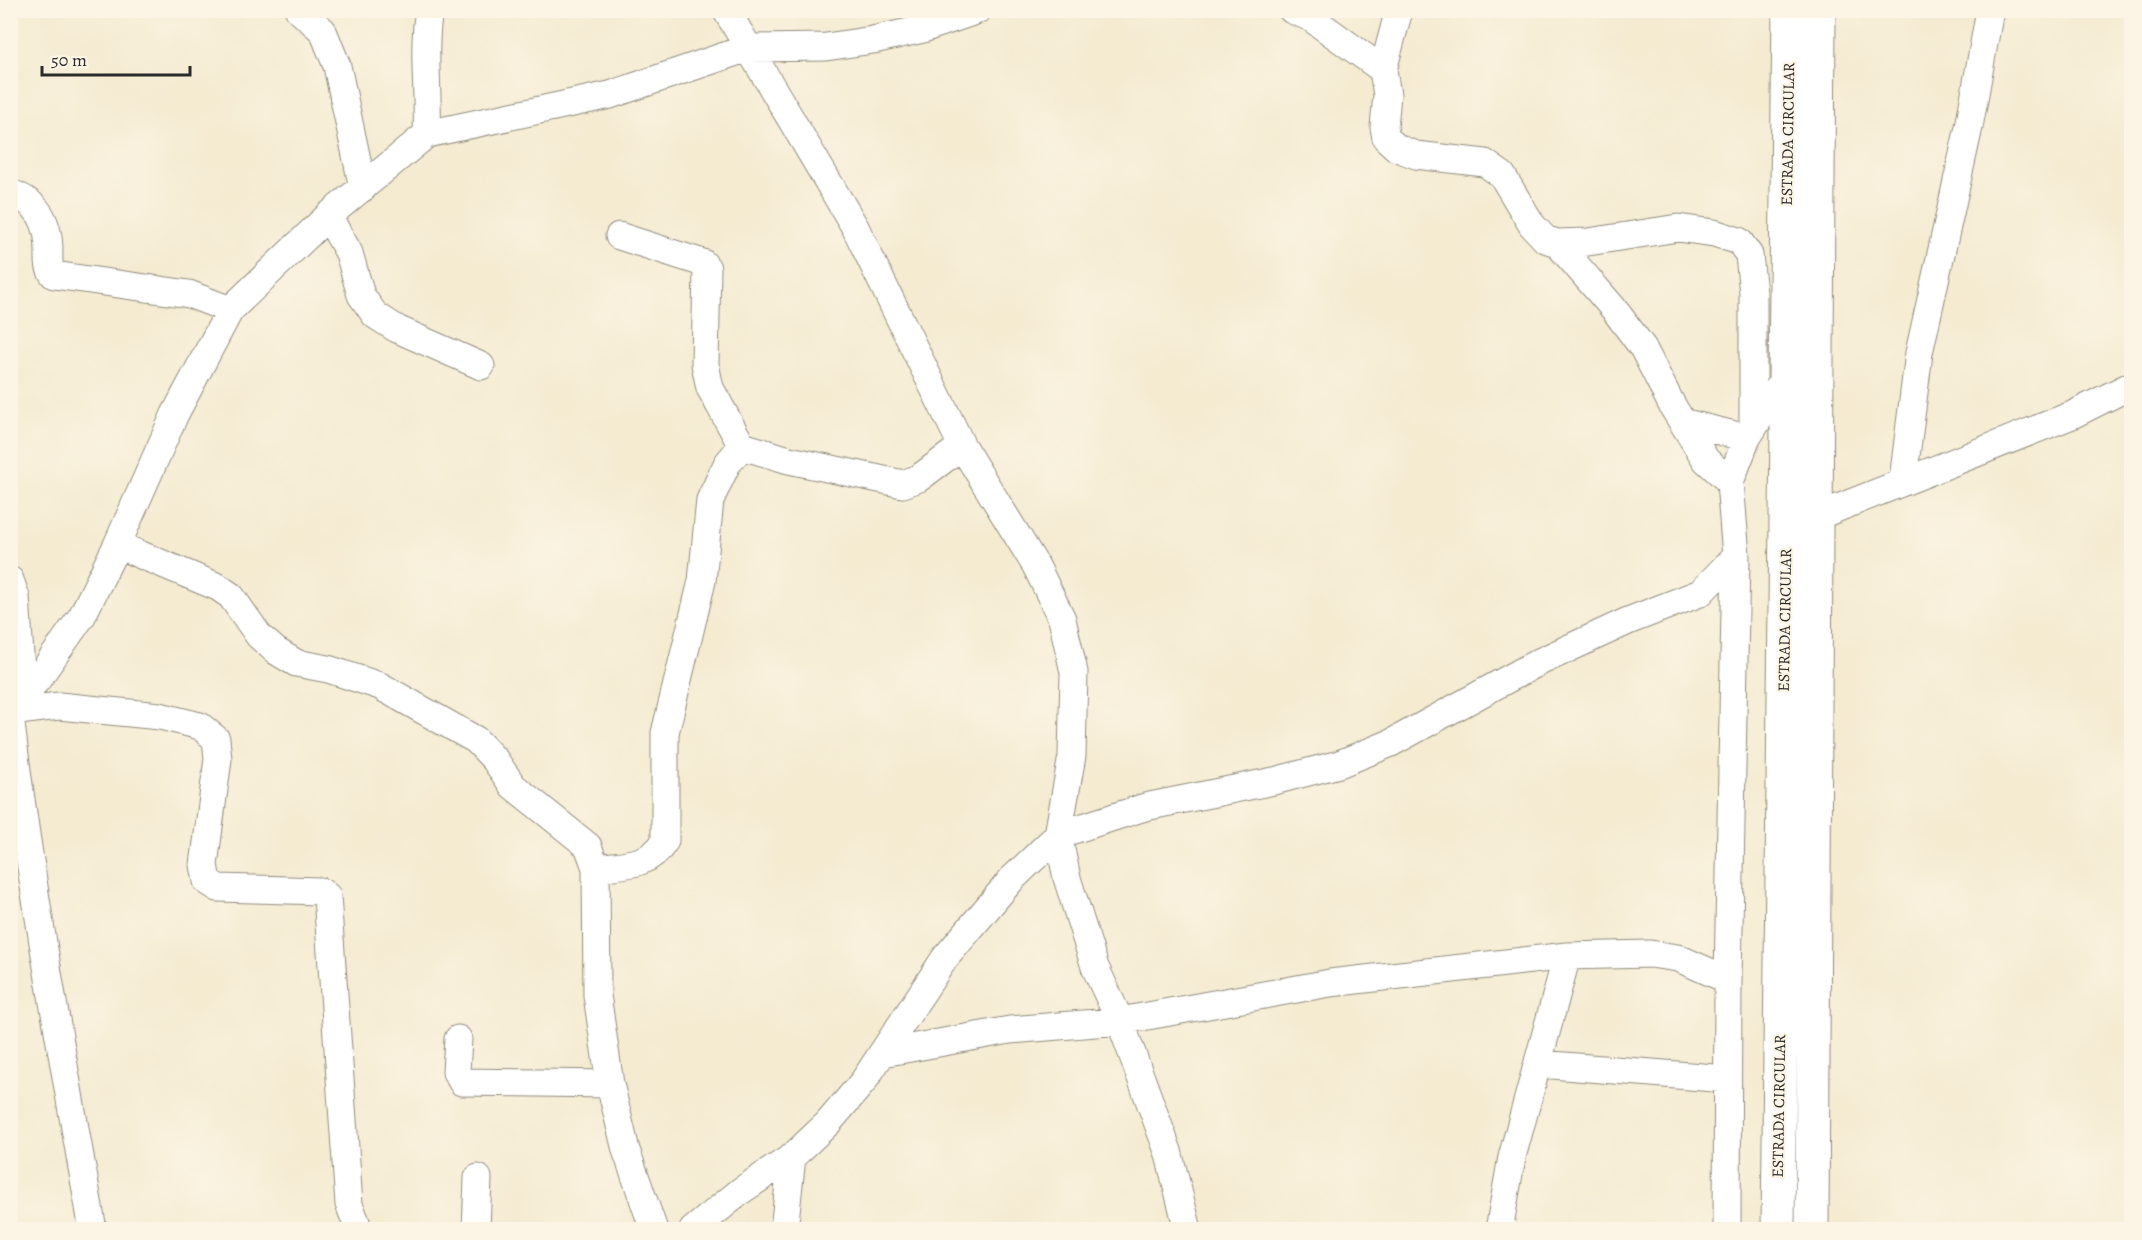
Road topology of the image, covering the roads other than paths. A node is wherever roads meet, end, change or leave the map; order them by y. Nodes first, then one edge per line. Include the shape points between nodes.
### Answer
1 (299, 10) edge
2 (429, 10) edge
3 (726, 10) edge
4 (978, 10) edge
5 (1293, 10) edge
6 (1399, 10) edge
7 (1789, 10) edge
8 (1820, 10) edge
9 (1990, 10) edge
10 (748, 48) junction
11 (1383, 70) junction
12 (427, 134) junction
13 (363, 188) junction
14 (10, 194) edge
15 (328, 216) junction
16 (619, 236) dead end
17 (1557, 243) junction
18 (231, 310) junction
19 (481, 366) dead end
20 (1785, 378) junction
21 (2132, 385) edge
22 (1682, 422) junction
23 (1750, 433) junction
24 (742, 446) junction
25 (962, 446) junction
26 (1903, 480) junction
27 (1730, 482) junction
28 (1818, 516) junction
29 (117, 545) junction
30 (1736, 556) junction
31 (10, 580) edge
32 (1700, 593) junction
33 (1735, 607) junction
34 (18, 703) edge
35 (59, 706) junction
36 (1058, 836) junction
37 (596, 868) junction
38 (1567, 956) junction
39 (1728, 980) junction
40 (1120, 1021) junction
41 (458, 1039) dead end
42 (883, 1053) junction
43 (1539, 1064) junction
44 (1727, 1079) junction
45 (610, 1084) junction
46 (792, 1157) junction
47 (478, 1178) dead end
48 (93, 1230) edge
49 (358, 1230) edge
50 (476, 1230) edge
51 (654, 1230) edge
52 (693, 1230) edge
53 (784, 1230) edge
54 (1188, 1230) edge
55 (1499, 1230) edge
56 (1727, 1230) edge
57 (1778, 1230) edge
58 (1812, 1230) edge

1 - 13 street via 323,31 337,66
2 - 12 street
3 - 10 street
4 - 10 street via 923,29 826,47
5 - 11 street via 1311,18
6 - 11 street
7 - 20 main road, ESTRADA CIRCULAR
8 - 28 main road, ESTRADA CIRCULAR
9 - 26 street via 1970,127 1919,353
10 - 12 street via 610,95
10 - 25 street via 855,227
11 - 17 street via 1386,138 1397,148 1416,155 1485,163 1502,175 1532,225 1545,239
12 - 13 street
13 - 15 street
14 - 18 street via 27,198 38,208 45,222 49,266 54,275 189,294
15 - 18 street
15 - 19 street via 349,253 362,295 375,315 397,329
16 - 24 street via 703,263 707,268 705,364 710,388
17 - 22 street via 1643,348
17 - 23 street via 1678,228 1739,241 1749,255 1753,293
18 - 29 street via 175,414
20 - 23 street
20 - 57 main road, ESTRADA CIRCULAR via 1788,429
21 - 26 street via 2072,414
22 - 23 street
22 - 27 street via 1706,460
23 - 27 street
24 - 25 street via 903,484 919,478
24 - 37 street via 727,464 710,500 702,581 665,733 665,841 648,860
25 - 36 street via 1036,566 1062,619 1074,672 1072,756
26 - 28 street
27 - 30 street
28 - 58 main road, ESTRADA CIRCULAR
29 - 34 street via 82,616
29 - 37 street via 218,587 231,597 259,636 296,663 380,686 476,740 513,786 588,846
30 - 32 street
30 - 33 street
31 - 34 street via 16,597
32 - 33 street
32 - 36 street via 1537,663 1391,743 1339,764 1145,807
33 - 39 street
34 - 35 street
34 - 35 street
34 - 48 street via 39,914
35 - 49 street via 160,716 200,726 216,739 218,759 204,865 207,881 218,888 320,891 327,896 349,1204
36 - 40 street via 1095,967
36 - 42 street via 1012,879 945,958
37 - 45 street via 597,995
38 - 39 street via 1650,954 1678,958
38 - 40 street via 1330,982
38 - 43 street
39 - 44 street
40 - 42 street via 1010,1030
40 - 54 street via 1168,1151
41 - 45 street via 456,1072 462,1082
42 - 46 street via 828,1123
43 - 44 street
43 - 55 street via 1512,1156
44 - 56 street
45 - 51 street via 626,1150
46 - 52 street via 742,1190
46 - 53 street
47 - 50 street

